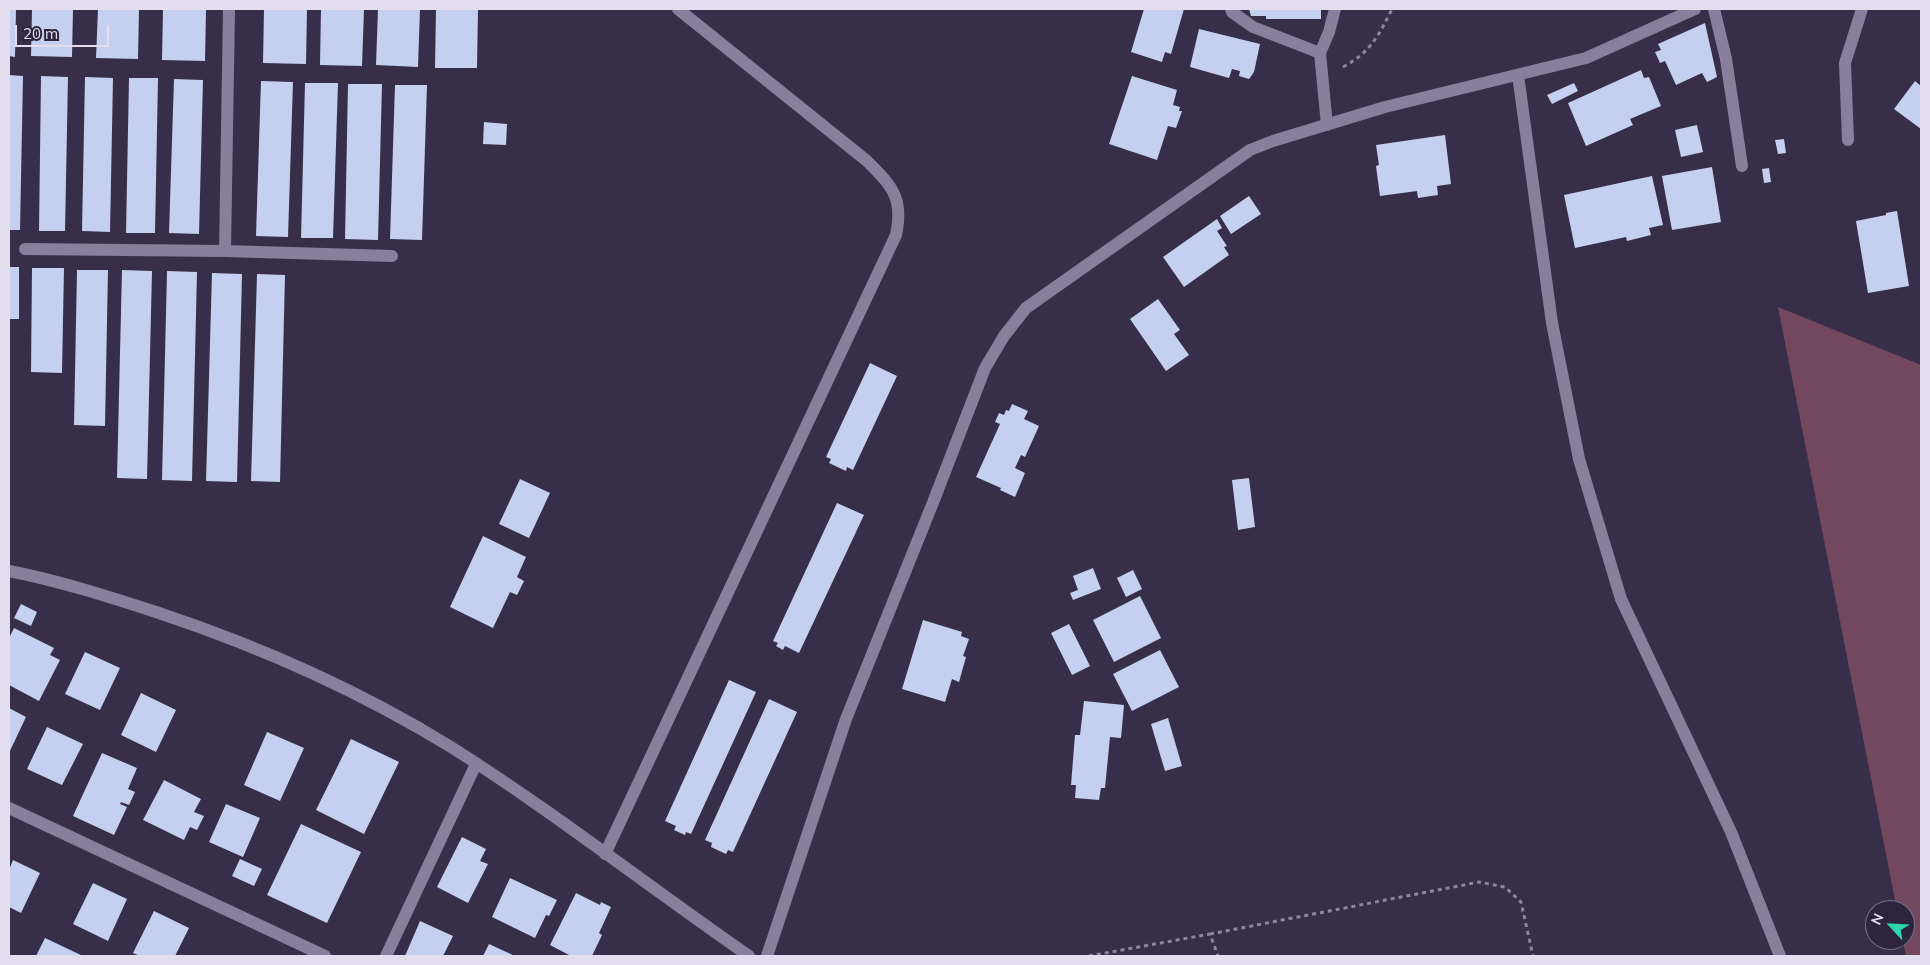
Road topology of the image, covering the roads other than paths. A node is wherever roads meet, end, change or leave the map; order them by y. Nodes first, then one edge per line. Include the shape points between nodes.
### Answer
1 (229, 9) edge
2 (678, 9) edge
3 (1231, 9) edge
4 (1335, 9) edge
5 (1695, 9) edge
6 (1714, 9) edge
7 (1862, 9) edge
8 (1320, 53) junction
9 (1518, 75) junction
10 (1327, 125) junction
11 (1848, 140) dead end
12 (1742, 166) dead end
13 (25, 249) dead end
14 (225, 251) junction
15 (392, 256) dead end
16 (9, 571) edge
17 (476, 764) junction
18 (9, 808) edge
19 (605, 854) junction
20 (325, 956) edge
21 (386, 956) edge
22 (749, 956) edge
23 (767, 956) edge
24 (1780, 956) edge

1 - 14 street
2 - 19 street via 867,161 885,180 898,204 900,217 896,236
3 - 8 street via 1253,27
4 - 8 street
5 - 9 street via 1586,58
6 - 12 street via 1726,59
7 - 11 street via 1845,63
8 - 10 street
9 - 10 street via 1385,107
9 - 24 street via 1552,323 1579,459 1621,599 1731,832
10 - 23 street via 1250,150 1026,308 1004,336 984,368 846,719
13 - 14 street
14 - 15 street
16 - 17 street via 127,602 289,662 450,746
17 - 19 street
17 - 21 street
18 - 20 street
19 - 22 street

